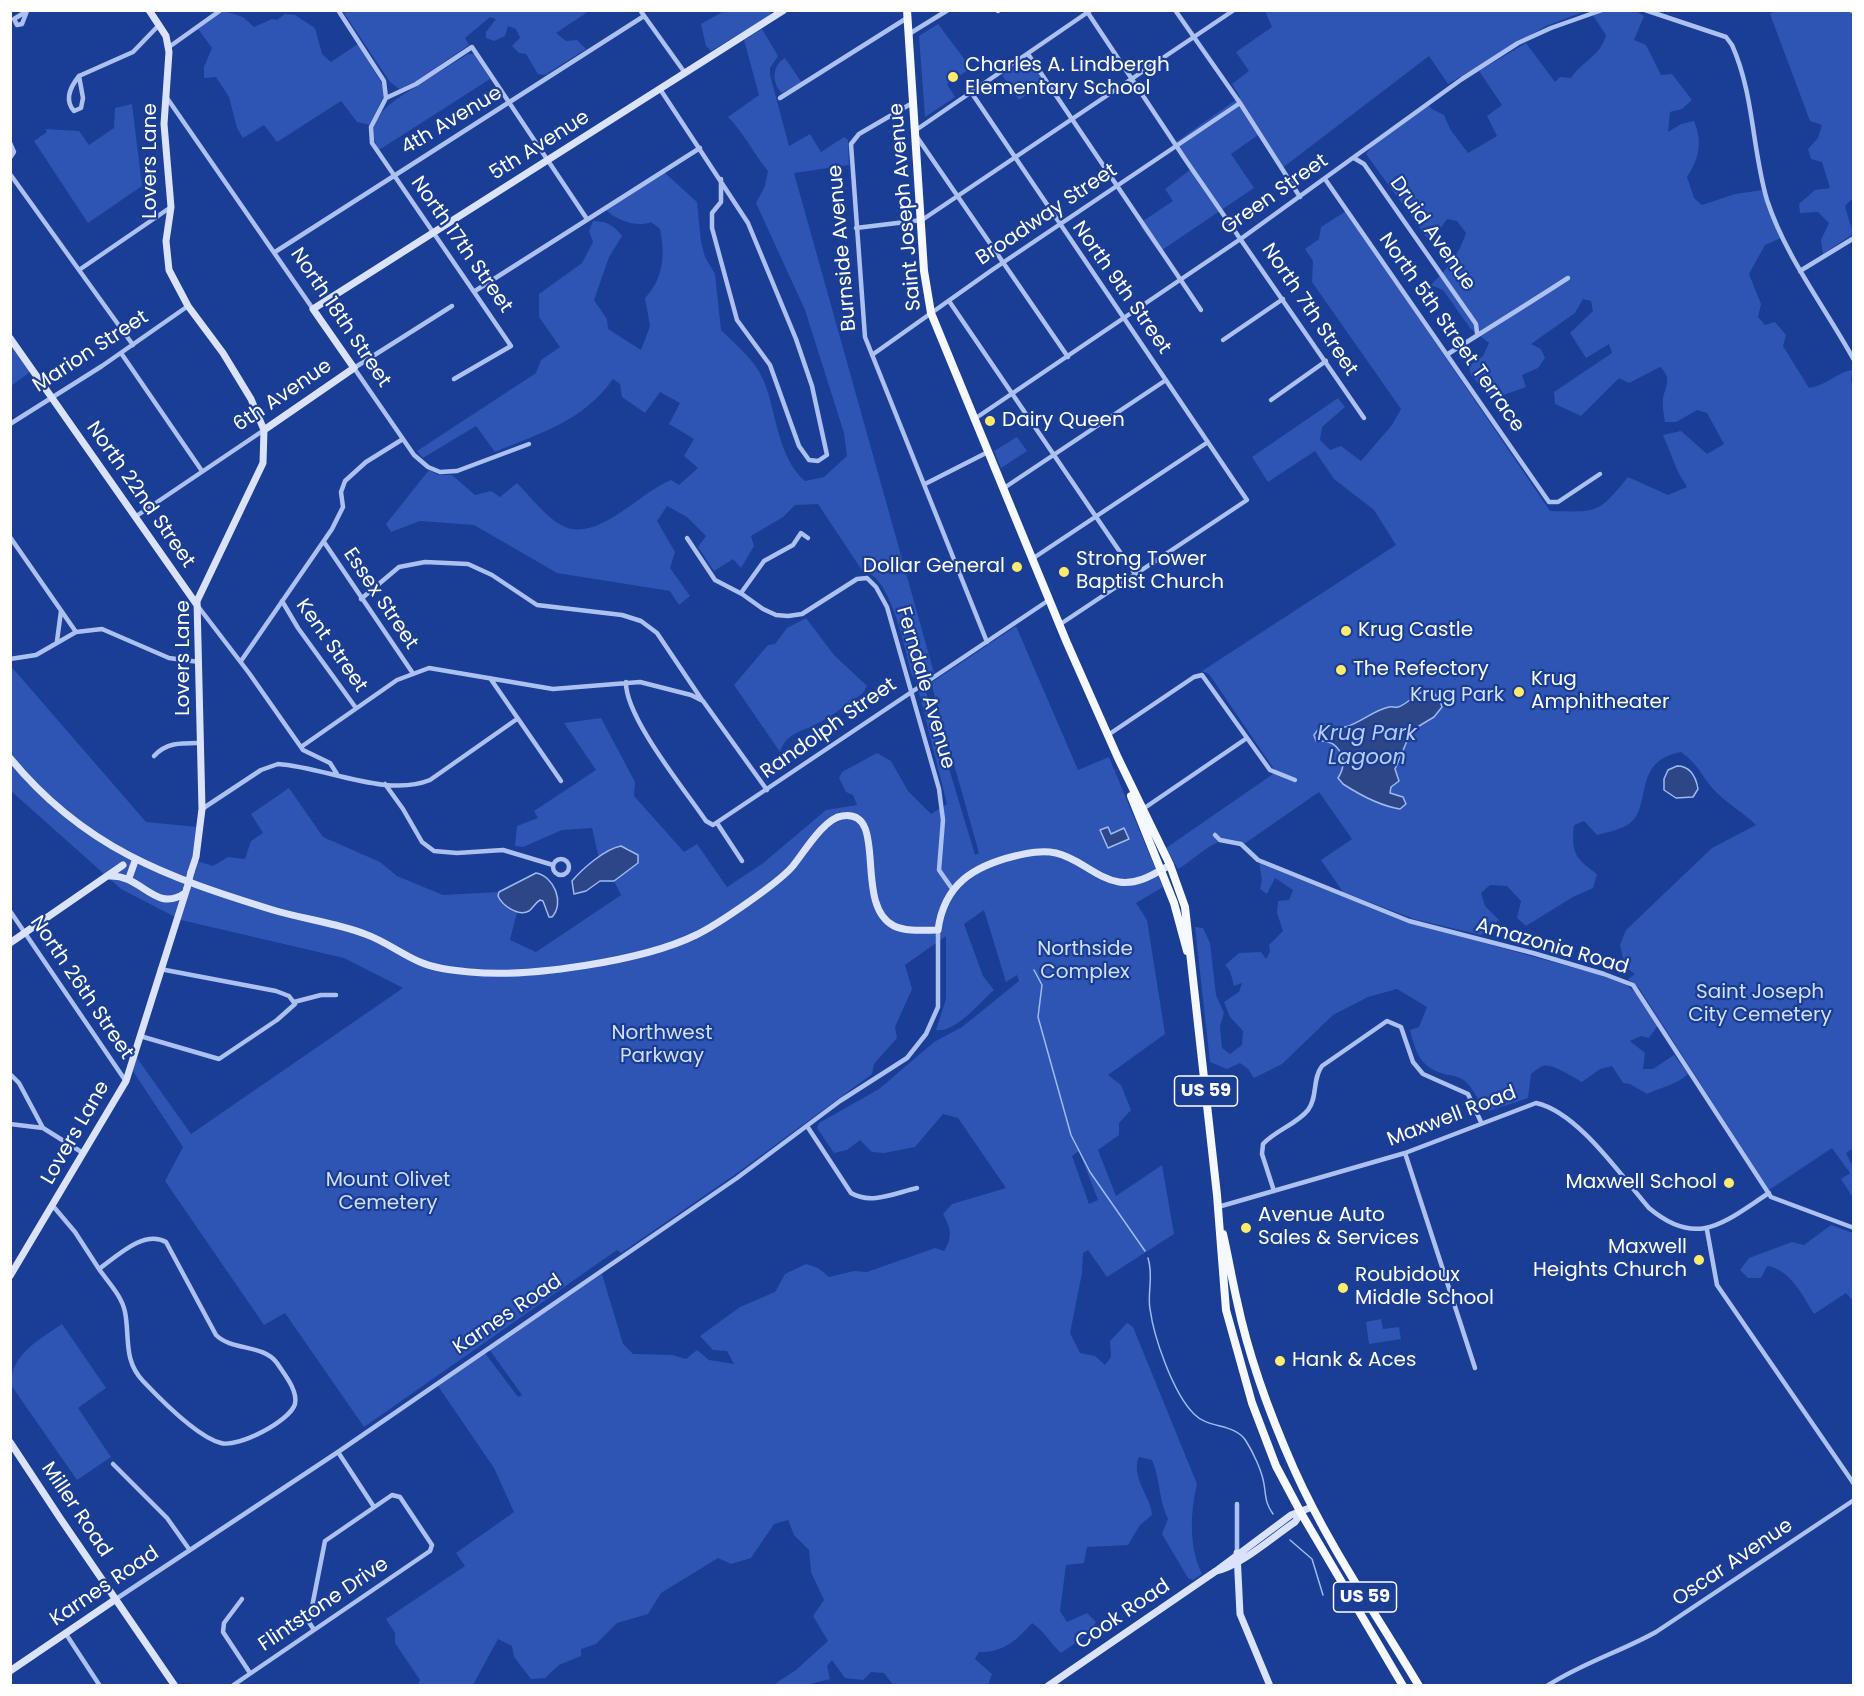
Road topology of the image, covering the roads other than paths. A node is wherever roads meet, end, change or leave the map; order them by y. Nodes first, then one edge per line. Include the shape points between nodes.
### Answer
1 (149, 10) edge
2 (221, 10) edge
3 (338, 10) edge
4 (640, 10) edge
5 (784, 10) edge
6 (948, 10) edge
7 (1175, 10) edge
8 (1234, 10) edge
9 (1602, 10) edge
10 (1645, 10) edge
11 (1088, 11) edge
12 (907, 14) edge
13 (644, 16) junction
14 (159, 25) junction
15 (908, 34) junction
16 (1194, 38) junction
17 (169, 47) junction
18 (1028, 54) junction
19 (685, 73) junction
20 (79, 76) junction
21 (1133, 79) junction
22 (660, 89) junction
23 (971, 92) junction
24 (167, 98) junction
25 (386, 98) junction
26 (780, 98) dead end
27 (69, 99) junction
28 (83, 99) junction
29 (914, 102) junction
30 (1240, 103) junction
31 (510, 104) junction
32 (1072, 120) junction
33 (916, 132) junction
34 (10, 143) edge
35 (1176, 145) junction
36 (700, 148) junction
37 (10, 158) edge
38 (548, 159) junction
39 (1015, 159) junction
40 (1354, 159) junction
41 (10, 174) edge
42 (394, 174) junction
43 (721, 179) junction
44 (1325, 179) junction
45 (1116, 186) junction
46 (1300, 196) junction
47 (958, 197) junction
48 (171, 207) junction
49 (587, 219) junction
50 (922, 220) junction
51 (1059, 226) junction
52 (856, 228) junction
53 (434, 233) junction
54 (1242, 238) junction
55 (1854, 238) edge
56 (275, 252) junction
57 (1003, 262) junction
58 (79, 270) junction
59 (1800, 271) junction
60 (1568, 278) dead end
61 (1180, 280) junction
62 (475, 291) junction
63 (1283, 299) junction
64 (949, 301) junction
65 (188, 306) junction
66 (452, 306) dead end
67 (313, 309) junction
68 (1201, 310) dead end
69 (931, 314) junction
70 (1124, 319) junction
71 (1477, 333) junction
72 (10, 338) edge
73 (1223, 340) dead end
74 (133, 345) junction
75 (122, 353) junction
76 (1448, 354) junction
77 (872, 355) junction
78 (1068, 357) junction
79 (1854, 360) edge
80 (1326, 361) junction
81 (354, 368) junction
82 (454, 379) dead end
83 (1166, 380) junction
84 (1012, 394) junction
85 (52, 398) junction
86 (1270, 400) dead end
87 (1364, 418) dead end
88 (973, 420) junction
89 (10, 424) edge
90 (264, 430) junction
91 (403, 439) junction
92 (1208, 442) junction
93 (529, 444) dead end
94 (988, 452) junction
95 (1054, 455) junction
96 (202, 471) junction
97 (1600, 474) dead end
98 (925, 484) junction
99 (1003, 489) junction
100 (135, 517) junction
101 (1096, 517) junction
102 (10, 537) edge
103 (687, 538) dead end
104 (808, 538) dead end
105 (324, 542) junction
106 (793, 546) junction
107 (801, 546) dead end
108 (1032, 559) junction
109 (1135, 574) junction
110 (741, 593) junction
111 (362, 598) junction
112 (1049, 600) junction
113 (282, 601) junction
114 (197, 606) junction
115 (61, 611) junction
116 (1059, 625) junction
117 (76, 632) junction
118 (56, 642) junction
119 (987, 642) junction
120 (11, 658) edge
121 (199, 662) junction
122 (241, 662) junction
123 (412, 672) junction
124 (490, 678) junction
125 (626, 682) junction
126 (911, 691) junction
127 (703, 701) junction
128 (356, 708) junction
129 (517, 719) junction
130 (1108, 735) junction
131 (1247, 738) junction
132 (201, 743) junction
133 (301, 747) junction
134 (154, 756) dead end
135 (10, 758) edge
136 (337, 774) junction
137 (1295, 780) dead end
138 (561, 781) dead end
139 (385, 784) junction
140 (767, 790) junction
141 (202, 809) junction
142 (1140, 811) junction
143 (717, 823) junction
144 (1215, 835) dead end
145 (132, 859) junction
146 (742, 861) dead end
147 (123, 865) junction
148 (553, 865) dead end
149 (1170, 865) junction
150 (1161, 870) junction
151 (109, 876) junction
152 (126, 877) junction
153 (186, 890) junction
154 (954, 890) junction
155 (168, 900) junction
156 (10, 911) edge
157 (178, 915) junction
158 (938, 930) junction
159 (25, 933) junction
160 (10, 943) edge
161 (1191, 967) junction
162 (160, 969) junction
163 (336, 994) dead end
164 (294, 1002) junction
165 (140, 1036) junction
166 (10, 1074) edge
167 (126, 1081) junction
168 (1481, 1122) junction
169 (10, 1124) edge
170 (807, 1126) junction
171 (43, 1128) junction
172 (84, 1153) junction
173 (1404, 1153) junction
174 (917, 1188) dead end
175 (1274, 1191) junction
176 (1769, 1193) junction
177 (53, 1206) junction
178 (1219, 1211) junction
179 (1854, 1228) edge
180 (1707, 1230) junction
181 (99, 1269) junction
182 (10, 1276) edge
183 (1475, 1368) dead end
184 (1268, 1404) junction
185 (1255, 1411) junction
186 (10, 1442) edge
187 (338, 1452) junction
188 (113, 1464) dead end
189 (1854, 1484) edge
190 (1854, 1500) edge
191 (1237, 1504) dead end
192 (374, 1507) junction
193 (1312, 1507) junction
194 (1300, 1513) junction
195 (189, 1549) junction
196 (1238, 1557) junction
197 (116, 1599) junction
198 (242, 1599) dead end
199 (314, 1630) junction
200 (66, 1634) junction
201 (10, 1671) edge
202 (250, 1674) junction
203 (100, 1686) edge
204 (175, 1686) edge
205 (232, 1686) edge
206 (1048, 1686) edge
207 (1270, 1686) edge
208 (1403, 1686) edge
209 (1419, 1686) edge
210 (1547, 1686) edge

1 - 14 street, Lovers Lane
2 - 17 street
3 - 25 street via 384,81
4 - 13 street
5 - 19 street, 5th Avenue
6 - 15 street
7 - 16 street
8 - 16 street
9 - 40 street, Green Street via 1518,43 1367,145
10 - 59 street via 1728,39 1737,56 1750,109 1754,151 1768,202
11 - 18 street
11 - 21 street, North 7th Street
12 - 15 main road, Saint Joseph Avenue / US 59
12 - 26 street
13 - 19 street
13 - 31 street, 4th Avenue
14 - 17 street, Lovers Lane
14 - 20 street via 133,52
15 - 29 main road, Saint Joseph Avenue / US 59
16 - 21 street
16 - 30 street
17 - 24 street, Lovers Lane
18 - 23 street
18 - 32 street
19 - 22 street, 5th Avenue
20 - 27 street via 72,84
20 - 28 street
21 - 32 street
21 - 35 street, North 7th Street
22 - 36 street
22 - 38 street, 5th Avenue
23 - 33 street
23 - 39 street, North 9th Street
24 - 48 street, Lovers Lane via 164,124
24 - 56 street, North 18th Street
25 - 31 street via 416,84 472,47
25 - 42 street, North 17th Street via 370,131 375,148
27 - 28 street
27 - 28 street via 72,110 77,111
29 - 33 main road, Saint Joseph Avenue / US 59
29 - 52 street, Burnside Avenue via 859,134 851,144
30 - 35 street, Broadway Street
30 - 46 street
31 - 38 street
31 - 42 street, 4th Avenue
32 - 39 street
32 - 45 street
33 - 47 street
33 - 50 main road, Saint Joseph Avenue / US 59
34 - 37 street via 14,149
35 - 45 street, Broadway Street
35 - 54 street, North 7th Street
36 - 43 street
36 - 49 street
38 - 49 street
38 - 53 street, 5th Avenue
39 - 47 street
39 - 51 street, North 9th Street
40 - 44 street, Green Street
40 - 71 street, Druid Avenue via 1365,164 1436,264 1476,324
41 - 58 street
42 - 53 street, North 17th Street
42 - 56 street, 4th Avenue
43 - 43 street via 748,223 796,339 828,450 826,457 818,461 809,460 799,446 770,364 737,320 712,228 712,213 721,202
44 - 46 street, Green Street
44 - 76 street, North 5th Street Terrace
45 - 51 street, Broadway Street
45 - 61 street
46 - 54 street, Green Street
47 - 50 street
47 - 57 street
48 - 58 street
48 - 65 street, Lovers Lane via 166,241 169,270
49 - 62 street
50 - 52 street
50 - 69 main road, Saint Joseph Avenue / US 59
51 - 57 street, Broadway Street
51 - 70 street, North 9th Street
52 - 77 street, Burnside Avenue via 865,337
53 - 62 street, North 17th Street
53 - 67 street, 5th Avenue
54 - 61 street, Green Street
54 - 63 street, North 7th Street
55 - 59 street
56 - 67 street, North 18th Street
57 - 64 street, Broadway Street
57 - 78 street
58 - 74 street
59 - 79 street
60 - 71 street
61 - 68 street
61 - 70 street, Green Street
62 - 82 street, North 17th Street via 511,346
63 - 73 street
63 - 80 street, North 7th Street
64 - 69 street, Broadway Street
64 - 84 street
65 - 74 street, Marion Street
65 - 90 street, Lovers Lane via 223,353 251,399
66 - 81 street, 6th Avenue
67 - 81 street, North 18th Street
69 - 77 street, Broadway Street
69 - 88 main road, Saint Joseph Avenue / US 59
70 - 78 street, Green Street
70 - 83 street, North 9th Street
71 - 76 street
72 - 85 street, North 22nd Street
74 - 75 street, Marion Street
75 - 85 street, Marion Street
75 - 96 street
76 - 97 street, North 5th Street Terrace via 1553,503
77 - 98 street, Burnside Avenue
78 - 84 street, Green Street
80 - 86 street
80 - 87 street, North 7th Street
81 - 90 street, 6th Avenue
81 - 91 street, North 18th Street
83 - 92 street, North 9th Street
83 - 95 street
84 - 88 street, Green Street
84 - 95 street
85 - 89 street, Marion Street
85 - 100 street, North 22nd Street
88 - 94 main road, Saint Joseph Avenue / US 59
90 - 96 street, 6th Avenue
90 - 114 street, Lovers Lane via 263,463 198,594
91 - 93 street, North 18th Street via 421,463 448,472
91 - 105 street via 366,462 345,481 341,488 341,514
92 - 101 street
92 - 109 street, North 9th Street via 1247,500
94 - 98 street
94 - 99 main road, Saint Joseph Avenue / US 59
95 - 99 street
95 - 101 street
96 - 100 street, 6th Avenue
98 - 119 street, Burnside Avenue
99 - 108 main road, Saint Joseph Avenue / US 59
100 - 114 street, North 22nd Street
101 - 108 street
101 - 109 street
102 - 115 street
103 - 110 street, Ferndale Avenue via 715,580
104 - 106 street via 801,533
105 - 111 street, Essex Street
105 - 113 street
106 - 107 street
106 - 110 street via 764,561
108 - 112 main road, Saint Joseph Avenue / US 59
109 - 116 street
110 - 126 street, Ferndale Avenue via 763,609 788,616 811,609 852,582 867,578 887,607
111 - 123 street, Essex Street
111 - 127 street via 399,567 425,562 468,564 537,605 622,615 641,621 657,633
112 - 116 main road, Saint Joseph Avenue / US 59
112 - 119 street, Randolph Street
113 - 122 street
113 - 128 street, Kent Street
114 - 121 street, Lovers Lane
114 - 122 street, North 22nd Street
115 - 117 street
115 - 118 street
116 - 130 main road, Saint Joseph Avenue / US 59
117 - 118 street
117 - 121 street via 102,629 169,658
118 - 120 street via 36,655
119 - 126 street, Randolph Street
121 - 132 street, Lovers Lane
122 - 133 street, North 22nd Street
123 - 124 street via 436,668
123 - 128 street
124 - 125 street via 566,689
124 - 129 street
125 - 127 street via 668,688
125 - 143 street via 628,700 642,727 706,821
126 - 140 street, Randolph Street
126 - 154 street, Ferndale Avenue via 942,804 939,870
127 - 140 street
128 - 133 street
129 - 138 street
129 - 139 street via 430,780 406,786
130 - 131 street via 1202,675
130 - 142 main road, Saint Joseph Avenue / US 59
131 - 137 street via 1270,770
131 - 142 street
132 - 134 street via 172,744 162,747
132 - 141 street, Lovers Lane
133 - 136 street, North 22nd Street via 330,763
135 - 145 street via 59,809
136 - 139 street
136 - 141 street via 273,765
139 - 148 street via 422,842 434,851 503,850
140 - 143 street, Randolph Street
141 - 153 street, Lovers Lane, bridge via 198,849
142 - 149 main road, Saint Joseph Avenue / US 59
142 - 150 main road, Saint Joseph Avenue / US 59
143 - 146 street
144 - 176 street, Amazonia Road via 1220,840 1241,844 1258,860 1409,921 1533,953 1633,985
145 - 147 street
145 - 152 street
145 - 158 street via 272,909 367,934 436,968 527,972 615,958 695,936 782,877 829,822 851,816 869,834 871,890 882,915 893,926
147 - 151 street
147 - 152 street
149 - 150 street
149 - 161 main road, Saint Joseph Avenue / US 59 via 1188,922
150 - 154 street via 1142,880 1118,882 1057,854 1030,853 980,867
150 - 161 main road, Saint Joseph Avenue / US 59
151 - 152 street
151 - 159 street
152 - 155 street via 156,897
153 - 155 street
153 - 157 street, Lovers Lane
154 - 158 street
155 - 157 street
156 - 159 street, North 26th Street
157 - 162 street, Lovers Lane
158 - 170 street, Karnes Road via 939,995 926,1034 907,1058
159 - 160 street
159 - 167 street, North 26th Street
161 - 178 main road, Saint Joseph Avenue / US 59
162 - 164 street via 276,991
162 - 165 street, Lovers Lane
163 - 164 street
164 - 165 street via 277,1020 219,1059
165 - 167 street, Lovers Lane
166 - 171 street
167 - 172 street, Lovers Lane
168 - 173 street, Maxwell Road
168 - 175 street via 1468,1094 1428,1077 1416,1067 1403,1029 1388,1022 1322,1065 1309,1109 1263,1144 1262,1154
168 - 180 street, Maxwell Road via 1530,1103 1552,1108 1591,1141 1660,1217 1681,1228
169 - 171 street
170 - 174 street via 851,1193 871,1200
170 - 187 street, Karnes Road
171 - 172 street
172 - 177 street, Lovers Lane
173 - 175 street, Maxwell Road
173 - 183 street
175 - 178 street, Maxwell Road
176 - 179 street, Amazonia Road
176 - 180 street
177 - 181 street
177 - 182 street, Lovers Lane
178 - 184 main road, Saint Joseph Avenue / US 59 via 1237,1301
178 - 185 main road, Saint Joseph Avenue / US 59 via 1226,1310
180 - 189 street via 1717,1284
181 - 181 street via 123,1305 128,1351 135,1371 202,1434 224,1444 239,1443 291,1411 294,1391 275,1360 224,1342 216,1335 166,1242 155,1238 140,1242
184 - 185 main road
184 - 193 main road, Saint Joseph Avenue / US 59
185 - 194 main road, Saint Joseph Avenue / US 59
186 - 197 street, Miller Road
187 - 192 street
187 - 195 street, Karnes Road
188 - 195 street via 167,1518
190 - 210 street, Oscar Avenue via 1677,1619
191 - 196 street
192 - 199 street via 325,1541 309,1622
192 - 199 street, Flintstone Drive via 397,1495 432,1548
193 - 194 street, Cook Road
193 - 209 main road, Saint Joseph Avenue / US 59
194 - 196 street, Cook Road via 1295,1522
194 - 208 main road, Saint Joseph Avenue / US 59
195 - 197 street, Karnes Road
196 - 206 street, Cook Road
196 - 207 street via 1240,1614
197 - 200 street, Karnes Road
197 - 204 street, Miller Road
198 - 202 street via 224,1623 223,1632
199 - 202 street, Flintstone Drive
200 - 201 street, Karnes Road
200 - 203 street
202 - 205 street, Flintstone Drive

